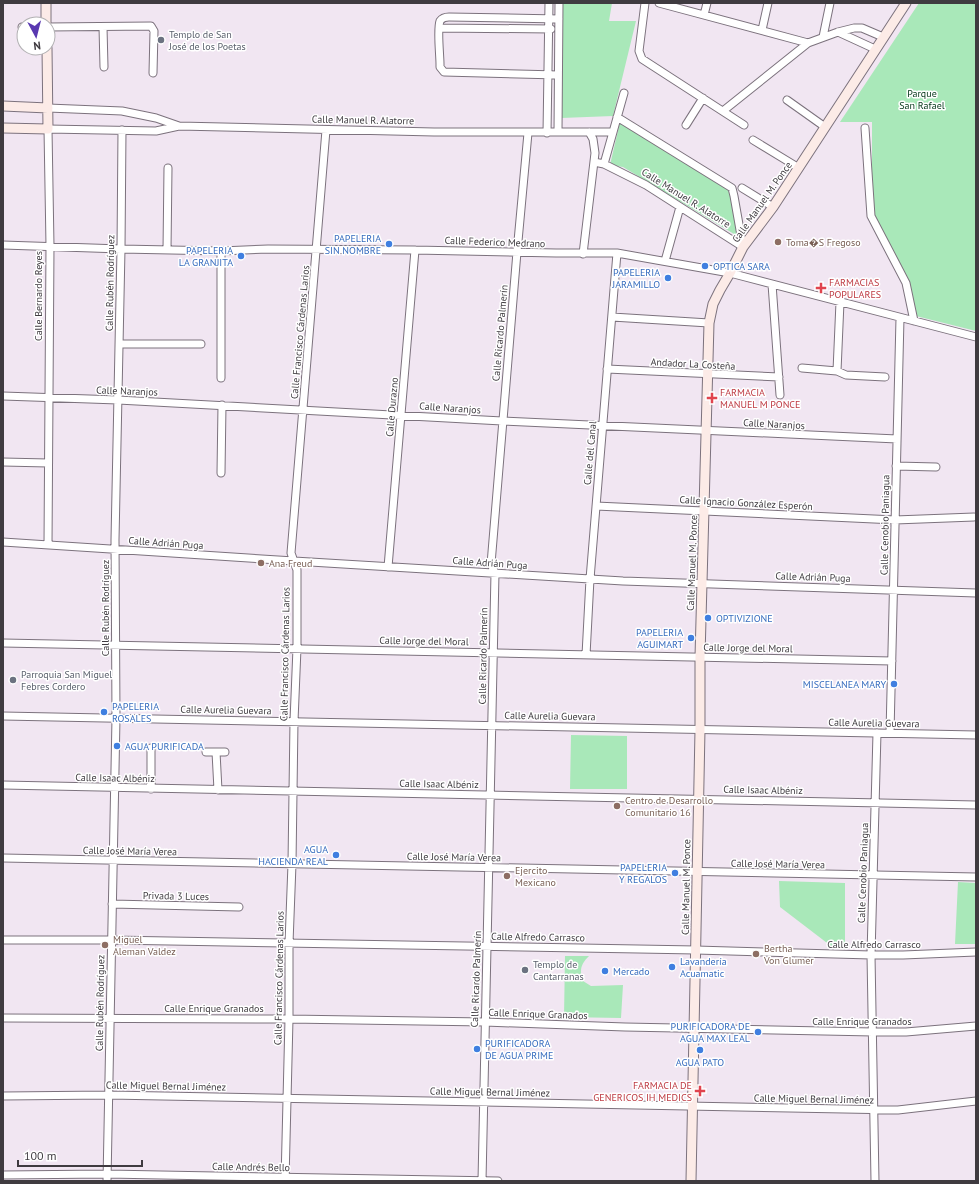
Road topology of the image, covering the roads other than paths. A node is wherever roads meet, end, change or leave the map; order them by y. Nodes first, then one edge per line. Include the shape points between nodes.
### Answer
1 (46, 3) edge
2 (549, 3) edge
3 (559, 3) edge
4 (645, 3) edge
5 (659, 3) edge
6 (707, 3) edge
7 (768, 3) edge
8 (830, 3) edge
9 (906, 3) edge
10 (704, 15) junction
11 (46, 16) edge
12 (549, 19) junction
13 (558, 19) junction
14 (56, 27) edge
15 (102, 27) junction
16 (440, 28) junction
17 (548, 29) junction
18 (558, 29) junction
19 (762, 30) junction
20 (838, 32) junction
21 (823, 37) junction
22 (883, 37) junction
23 (808, 43) junction
24 (875, 49) junction
25 (47, 56) edge
26 (104, 67) dead end
27 (153, 73) dead end
28 (548, 75) junction
29 (558, 75) junction
30 (624, 93) dead end
31 (703, 98) junction
32 (787, 100) dead end
33 (3, 106) edge
34 (48, 108) junction
35 (723, 111) junction
36 (617, 117) junction
37 (686, 125) dead end
38 (179, 126) junction
39 (744, 126) dead end
40 (825, 127) junction
41 (3, 128) edge
42 (865, 128) dead end
43 (48, 129) junction
44 (122, 130) junction
45 (326, 130) junction
46 (558, 132) junction
47 (589, 132) junction
48 (613, 132) junction
49 (528, 133) junction
50 (547, 133) junction
51 (753, 140) dead end
52 (594, 162) junction
53 (604, 164) junction
54 (168, 168) dead end
55 (799, 168) junction
56 (742, 188) dead end
57 (773, 207) junction
58 (680, 208) junction
59 (3, 245) edge
60 (50, 246) junction
61 (743, 247) junction
62 (121, 249) junction
63 (317, 249) junction
64 (167, 250) junction
65 (415, 250) junction
66 (222, 251) junction
67 (517, 252) junction
68 (617, 253) junction
69 (583, 254) junction
70 (666, 261) junction
71 (730, 273) junction
72 (772, 284) junction
73 (840, 302) junction
74 (612, 317) junction
75 (900, 318) junction
76 (914, 321) junction
77 (709, 323) junction
78 (976, 337) edge
79 (119, 344) junction
80 (202, 344) dead end
81 (802, 368) dead end
82 (607, 369) junction
83 (837, 371) junction
84 (707, 374) junction
85 (779, 377) junction
86 (885, 377) dead end
87 (221, 378) dead end
88 (780, 395) dead end
89 (3, 396) edge
90 (48, 398) junction
91 (118, 400) junction
92 (222, 405) junction
93 (304, 409) junction
94 (402, 415) junction
95 (502, 421) junction
96 (602, 425) junction
97 (707, 431) junction
98 (897, 439) junction
99 (3, 462) edge
100 (48, 463) junction
101 (896, 466) junction
102 (936, 467) dead end
103 (221, 473) dead end
104 (596, 506) junction
105 (704, 511) junction
106 (974, 517) dead end
107 (895, 520) junction
108 (3, 542) edge
109 (48, 545) junction
110 (116, 550) junction
111 (294, 562) junction
112 (388, 567) junction
113 (495, 573) junction
114 (590, 579) junction
115 (702, 583) junction
116 (894, 590) junction
117 (976, 593) edge
118 (3, 643) edge
119 (115, 644) junction
120 (297, 648) junction
121 (493, 652) junction
122 (586, 655) junction
123 (700, 657) junction
124 (892, 661) junction
125 (3, 716) edge
126 (116, 718) junction
127 (294, 721) junction
128 (492, 725) junction
129 (700, 730) junction
130 (877, 733) junction
131 (890, 733) junction
132 (976, 735) edge
133 (151, 748) dead end
134 (206, 752) dead end
135 (216, 752) junction
136 (225, 752) dead end
137 (3, 785) edge
138 (114, 788) junction
139 (151, 789) junction
140 (218, 790) junction
141 (293, 792) junction
142 (490, 795) junction
143 (699, 799) junction
144 (875, 802) junction
145 (976, 805) edge
146 (3, 858) edge
147 (113, 860) junction
148 (292, 864) junction
149 (489, 868) junction
150 (697, 872) junction
151 (872, 875) junction
152 (976, 877) edge
153 (112, 904) junction
154 (239, 908) dead end
155 (3, 940) edge
156 (112, 940) junction
157 (289, 943) junction
158 (488, 946) junction
159 (696, 950) junction
160 (976, 952) edge
161 (870, 955) junction
162 (3, 1018) edge
163 (109, 1018) junction
164 (289, 1019) junction
165 (485, 1022) junction
166 (976, 1026) edge
167 (694, 1029) junction
168 (873, 1032) junction
169 (109, 1095) junction
170 (3, 1096) edge
171 (287, 1099) junction
172 (976, 1101) edge
173 (483, 1102) junction
174 (692, 1106) junction
175 (874, 1110) junction
176 (3, 1175) edge
177 (107, 1178) edge
178 (285, 1179) edge
179 (482, 1181) edge
180 (498, 1181) edge
181 (691, 1181) edge
182 (875, 1181) edge

1 - 11 street
2 - 12 street
3 - 13 street
4 - 31 street via 639,51 642,59
5 - 10 street
6 - 10 street
7 - 19 street
8 - 21 street
9 - 22 street, Calle Manuel M. Ponce
10 - 19 street
12 - 13 street
12 - 16 street via 449,17 440,21
12 - 17 street
13 - 18 street
14 - 15 street
15 - 26 street
15 - 27 street via 153,27
16 - 17 street
16 - 28 street via 440,67 444,72
17 - 18 street
17 - 28 street
18 - 29 street
19 - 23 street
20 - 21 street
20 - 22 street via 862,28
20 - 24 street
21 - 23 street
22 - 24 street, Calle Manuel M. Ponce
23 - 35 street
24 - 40 street, Calle Manuel M. Ponce
25 - 34 street, Calle Bernardo Reyes
28 - 29 street
28 - 50 street
29 - 46 street
30 - 36 street
31 - 35 street
31 - 37 street
32 - 40 street
33 - 34 street, Calle Manuel R. Alatorre
34 - 38 street, Calle Manuel R. Alatorre via 122,111
34 - 43 street, Calle Bernardo Reyes
35 - 39 street
36 - 48 street
36 - 61 street via 732,188
38 - 44 street, Calle Manuel R. Alatorre via 156,131
38 - 45 street, Calle Manuel R. Alatorre
40 - 55 street, Calle Manuel M. Ponce
41 - 43 street, Calle Manuel R. Alatorre
42 - 76 street via 871,216 906,283
43 - 44 street, Calle Manuel R. Alatorre
43 - 60 street, Calle Bernardo Reyes
44 - 62 street, Calle Rubén Rodríguez
45 - 49 street, Calle Manuel R. Alatorre
45 - 63 street, Calle Francisco Cárdenas Larios
46 - 47 street, Calle Manuel R. Alatorre
46 - 50 street, Calle Manuel R. Alatorre
47 - 48 street, Calle Manuel R. Alatorre
47 - 52 street via 594,147
48 - 53 street
49 - 50 street, Calle Manuel R. Alatorre
49 - 67 street, Calle Ricardo Palmerín
51 - 55 street
52 - 53 street, Calle Manuel R. Alatorre
52 - 69 street
53 - 58 street, Calle Manuel R. Alatorre via 646,185
54 - 64 street
55 - 57 street, Calle Manuel M. Ponce
56 - 57 street
57 - 61 street, Calle Manuel M. Ponce
58 - 61 street, Calle Manuel R. Alatorre
58 - 70 street
59 - 60 street, Calle Federico Medrano
60 - 62 street, Calle Federico Medrano
60 - 90 street, Calle Bernardo Reyes
61 - 71 street, Calle Manuel M. Ponce
62 - 64 street, Calle Federico Medrano
62 - 79 street, Calle Rubén Rodríguez
63 - 65 street, Calle Federico Medrano
63 - 66 street, Calle Federico Medrano
63 - 93 street, Calle Francisco Cárdenas Larios
64 - 66 street, Calle Federico Medrano
65 - 67 street, Calle Federico Medrano
65 - 94 street, Calle Durazno
66 - 87 street
67 - 69 street, Calle Federico Medrano
67 - 95 street, Calle Ricardo Palmerín
68 - 69 street, Calle Federico Medrano
68 - 70 street, Calle Federico Medrano
68 - 74 street, Calle del Canal
70 - 71 street, Calle Federico Medrano
71 - 72 street, Calle Federico Medrano
71 - 77 street, Calle Manuel M. Ponce via 714,304
72 - 73 street, Calle Federico Medrano
72 - 85 street
73 - 75 street, Calle Federico Medrano
73 - 83 street
74 - 77 street
74 - 82 street, Calle del Canal
75 - 76 street, Calle Federico Medrano
75 - 98 street, Calle Cenobio Paniagua
76 - 78 street, Calle Federico Medrano
77 - 84 street, Calle Manuel M. Ponce
79 - 80 street
79 - 91 street, Calle Rubén Rodríguez
81 - 83 street
82 - 84 street, Andador La Costeña
82 - 96 street, Calle del Canal
83 - 86 street via 846,375
84 - 85 street, Andador La Costeña
84 - 97 street, Calle Manuel M. Ponce
85 - 88 street
89 - 90 street, Calle Naranjos
90 - 91 street, Calle Naranjos
90 - 100 street, Calle Bernardo Reyes
91 - 92 street, Calle Naranjos
91 - 110 street, Calle Rubén Rodríguez
92 - 93 street, Calle Naranjos
92 - 103 street
93 - 94 street, Calle Naranjos
93 - 111 street, Calle Francisco Cárdenas Larios via 291,553
94 - 95 street, Calle Naranjos
94 - 112 street, Calle Durazno
95 - 96 street, Calle Naranjos
95 - 113 street, Calle Ricardo Palmerín via 491,564
96 - 97 street, Calle Naranjos
96 - 104 street, Calle del Canal
97 - 98 street, Calle Naranjos
97 - 105 street, Calle Manuel M. Ponce
98 - 101 street, Calle Cenobio Paniagua
99 - 100 street
100 - 109 street, Calle Bernardo Reyes
101 - 102 street
101 - 107 street, Calle Cenobio Paniagua
104 - 105 street, Calle Ignacio González Esperón
104 - 114 street, Calle del Canal
105 - 107 street, Calle Ignacio González Esperón
105 - 115 street, Calle Manuel M. Ponce
106 - 107 street, Calle Ignacio González Esperón
107 - 116 street, Calle Cenobio Paniagua
108 - 109 street, Calle Adrián Puga
109 - 110 street, Calle Adrián Puga
110 - 111 street, Calle Adrián Puga
110 - 119 street, Calle Rubén Rodríguez
111 - 112 street, Calle Adrián Puga
111 - 120 street, Calle Francisco Cárdenas Larios via 297,570
112 - 113 street, Calle Adrián Puga
113 - 114 street, Calle Adrián Puga
113 - 121 street, Calle Ricardo Palmerín
114 - 115 street, Calle Adrián Puga
114 - 122 street, Calle del Canal
115 - 116 street, Calle Adrián Puga
115 - 123 street, Calle Manuel M. Ponce
116 - 117 street, Calle Adrián Puga
116 - 124 street, Calle Cenobio Paniagua
118 - 119 street, Calle Jorge del Moral
119 - 120 street, Calle Jorge del Moral
119 - 126 street, Calle Rubén Rodríguez
120 - 121 street, Calle Jorge del Moral
120 - 127 street, Calle Francisco Cárdenas Larios
121 - 122 street, Calle Jorge del Moral
121 - 128 street, Calle Ricardo Palmerín
122 - 123 street, Calle Jorge del Moral
123 - 124 street, Calle Jorge del Moral
123 - 129 street, Calle Manuel M. Ponce
124 - 131 street, Calle Cenobio Paniagua
125 - 126 street, Calle Aurelia Guevara
126 - 127 street, Calle Aurelia Guevara
126 - 138 street, Calle Rubén Rodríguez
127 - 128 street, Calle Aurelia Guevara
127 - 141 street, Calle Francisco Cárdenas Larios
128 - 129 street, Calle Aurelia Guevara
128 - 142 street, Calle Ricardo Palmerín
129 - 130 street, Calle Aurelia Guevara
129 - 143 street, Calle Manuel M. Ponce
130 - 131 street, Calle Aurelia Guevara
130 - 144 street, Calle Cenobio Paniagua
131 - 132 street, Calle Aurelia Guevara
133 - 139 street
134 - 135 street
135 - 136 street
135 - 140 street
137 - 138 street, Calle Isaac Albéniz
138 - 139 street, Calle Isaac Albéniz
138 - 147 street, Calle Rubén Rodríguez
139 - 140 street, Calle Isaac Albéniz
140 - 141 street, Calle Isaac Albéniz
141 - 142 street, Calle Isaac Albéniz
141 - 148 street, Calle Francisco Cárdenas Larios
142 - 143 street, Calle Isaac Albéniz
142 - 149 street, Calle Ricardo Palmerín
143 - 144 street, Calle Isaac Albéniz
143 - 150 street, Calle Manuel M. Ponce
144 - 145 street, Calle Isaac Albéniz
144 - 151 street, Calle Cenobio Paniagua
146 - 147 street, Calle José María Verea
147 - 148 street, Calle José María Verea
147 - 153 street, Calle Rubén Rodríguez
148 - 149 street, Calle José María Verea
148 - 157 street, Calle Francisco Cárdenas Larios
149 - 150 street, Calle José María Verea
149 - 158 street, Calle Ricardo Palmerín
150 - 151 street, Calle José María Verea
150 - 159 street, Calle Manuel M. Ponce
151 - 152 street, Calle José María Verea
151 - 161 street, Calle Cenobio Paniagua
153 - 154 street, Privada 3 Luces
153 - 156 street, Calle Rubén Rodríguez
155 - 156 street, Calle Alfredo Carrasco
156 - 157 street, Calle Alfredo Carrasco
156 - 163 street, Calle Rubén Rodríguez
157 - 158 street, Calle Alfredo Carrasco
157 - 164 street, Calle Francisco Cárdenas Larios
158 - 159 street, Calle Alfredo Carrasco
158 - 165 street, Calle Ricardo Palmerín
159 - 161 street, Calle Alfredo Carrasco
159 - 167 street, Calle Manuel M. Ponce
160 - 161 street, Calle Alfredo Carrasco
161 - 168 street, Calle Cenobio Paniagua
162 - 163 street, Calle Enrique Granados
163 - 164 street, Calle Enrique Granados
163 - 169 street, Calle Rubén Rodríguez
164 - 165 street, Calle Enrique Granados
164 - 171 street, Calle Francisco Cárdenas Larios
165 - 167 street, Calle Enrique Granados
165 - 173 street, Calle Ricardo Palmerín
166 - 168 street, Calle Enrique Granados
167 - 168 street, Calle Enrique Granados
167 - 174 street, Calle Manuel M. Ponce
168 - 175 street, Calle Cenobio Paniagua
169 - 170 street, Calle Miguel Bernal Jiménez
169 - 171 street, Calle Miguel Bernal Jiménez
169 - 177 street, Calle Rubén Rodríguez
171 - 173 street, Calle Miguel Bernal Jiménez
171 - 178 street, Calle Francisco Cárdenas Larios
172 - 175 street, Calle Miguel Bernal Jiménez via 898,1110
173 - 174 street, Calle Miguel Bernal Jiménez
173 - 179 street, Calle Ricardo Palmerín
174 - 175 street, Calle Miguel Bernal Jiménez
174 - 181 street, Calle Manuel M. Ponce
175 - 182 street, Calle Cenobio Paniagua
176 - 177 street, Calle Andrés Bello
177 - 178 street, Calle Andrés Bello
178 - 179 street, Calle Andrés Bello
179 - 180 street, Calle Andrés Bello

